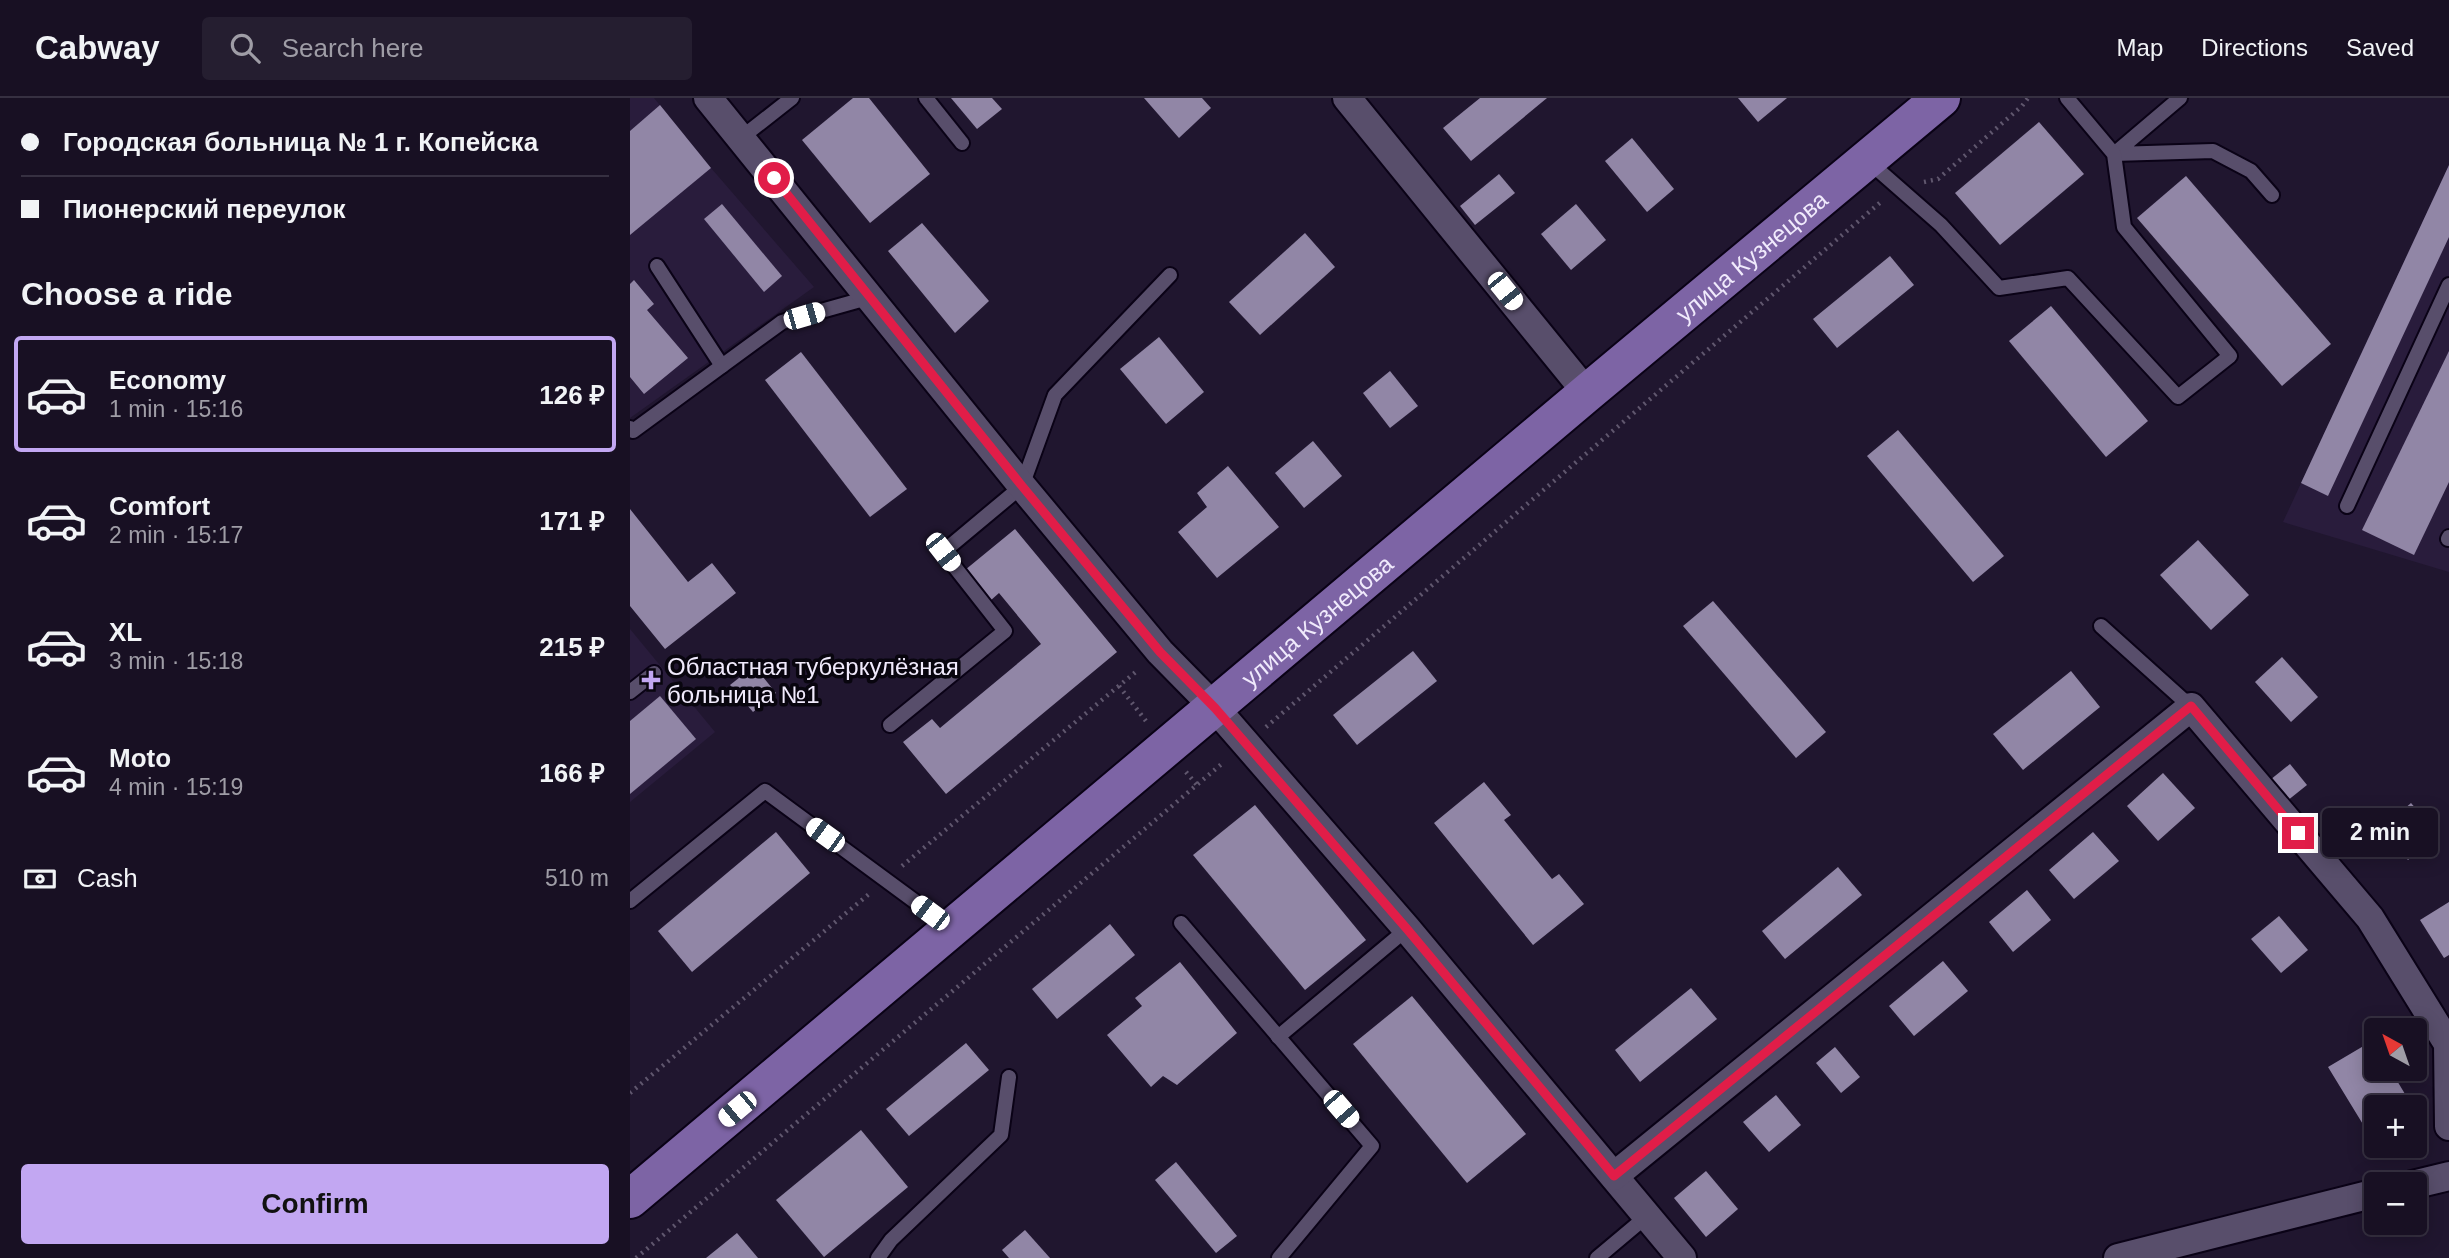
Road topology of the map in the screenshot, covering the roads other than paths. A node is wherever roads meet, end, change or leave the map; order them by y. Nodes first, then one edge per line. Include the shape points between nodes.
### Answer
1 (708, 98) edge
2 (792, 98) edge
3 (926, 98) edge
4 (1941, 98) edge
5 (2067, 98) edge
6 (2180, 98) edge
7 (1358, 102) edge
8 (741, 138) junction
9 (962, 143) dead end
10 (2114, 154) junction
11 (1867, 160) junction
12 (2272, 195) dead end
13 (657, 266) dead end
14 (1170, 275) dead end
15 (2449, 285) edge
16 (871, 297) junction
17 (722, 366) junction
18 (1587, 393) junction
19 (630, 428) edge
20 (1022, 486) junction
21 (2347, 506) dead end
22 (2101, 626) dead end
23 (654, 673) dead end
24 (630, 692) edge
25 (2191, 706) junction
26 (1215, 708) junction
27 (890, 724) dead end
28 (630, 901) edge
29 (1181, 923) dead end
30 (952, 929) junction
31 (1407, 929) junction
32 (1278, 1037) junction
33 (1009, 1077) dead end
34 (2449, 1126) edge
35 (1614, 1176) junction
36 (2449, 1176) edge
37 (2427, 1181) edge
38 (2364, 1196) edge
39 (630, 1199) edge
40 (1647, 1216) junction
41 (878, 1258) edge
42 (1279, 1258) edge
43 (1597, 1258) edge
44 (1682, 1258) edge
45 (2118, 1258) edge

1 - 8 street
2 - 8 lane
3 - 9 lane
4 - 11 main road, улица Кузнецова
5 - 10 lane
6 - 10 lane
7 - 18 street
8 - 16 street
10 - 11 lane via 2124,227 2230,356 2178,397 2068,278 1999,288 1941,225
10 - 12 lane via 2213,151 2251,170
11 - 18 main road, улица Кузнецова
13 - 17 lane
14 - 20 lane via 1055,395
15 - 21 lane
16 - 17 lane via 782,322
16 - 20 street
17 - 19 lane via 633,431
18 - 26 main road, улица Кузнецова
20 - 26 street via 1160,652
20 - 27 lane via 943,552 1005,631
22 - 25 lane
23 - 24 lane
25 - 34 street via 2370,918 2448,1044
25 - 35 street
26 - 30 main road, улица Кузнецова
26 - 31 street
28 - 30 lane via 765,791
29 - 32 lane
30 - 39 main road, улица Кузнецова
31 - 32 lane
31 - 35 street
32 - 42 lane via 1372,1146
33 - 41 lane via 1001,1135 891,1240
35 - 40 street
36 - 37 street
38 - 45 street
40 - 43 lane
40 - 44 street

